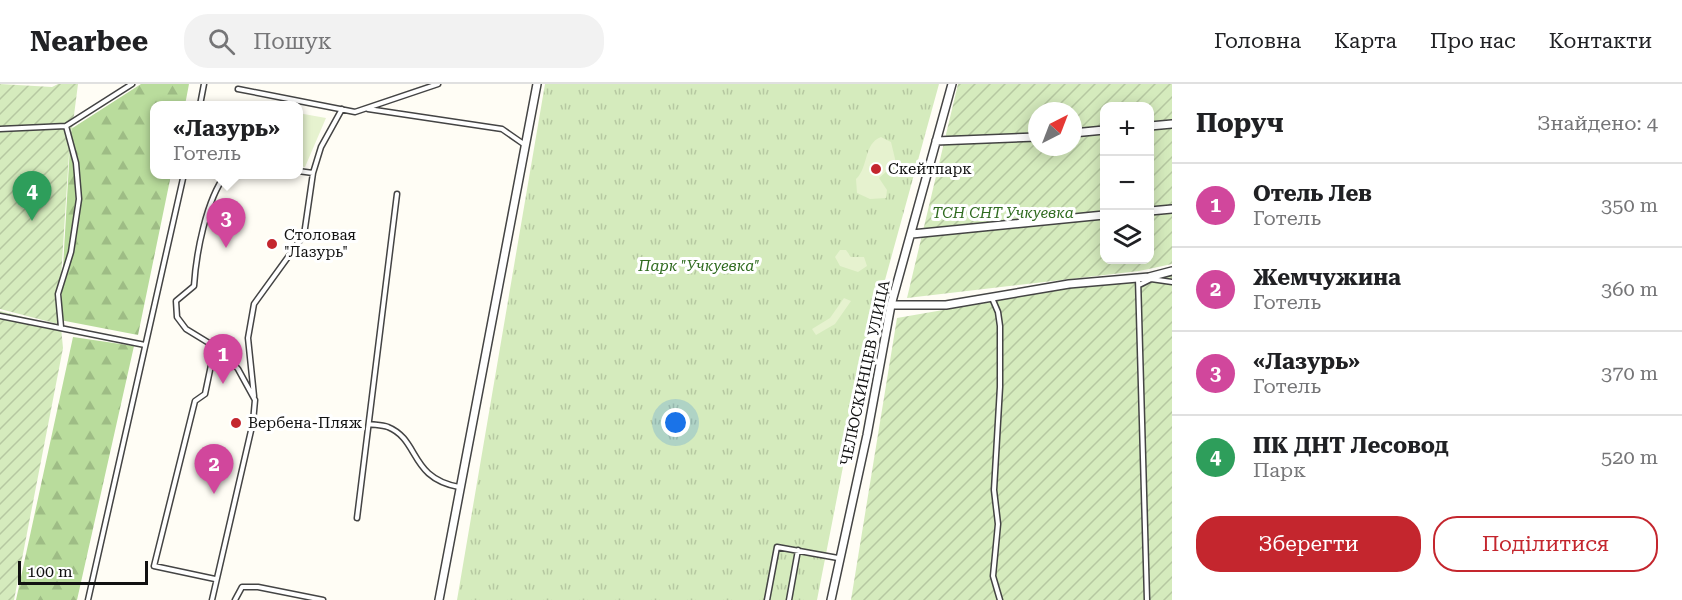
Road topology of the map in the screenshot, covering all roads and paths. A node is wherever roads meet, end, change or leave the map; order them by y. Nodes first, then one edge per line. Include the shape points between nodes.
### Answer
1 (132, 84) edge
2 (204, 84) edge
3 (438, 84) edge
4 (537, 84) edge
5 (952, 84) edge
6 (238, 90) dead end
7 (201, 101) edge
8 (298, 101) edge
9 (303, 102) edge
10 (366, 108) junction
11 (342, 109) junction
12 (1172, 124) edge
13 (66, 126) junction
14 (1154, 126) edge
15 (0, 129) edge
16 (1100, 130) edge
17 (1082, 132) edge
18 (1028, 137) edge
19 (936, 141) junction
20 (526, 146) junction
21 (303, 172) edge
22 (313, 173) junction
23 (183, 179) edge
24 (223, 179) edge
25 (397, 194) dead end
26 (1172, 209) edge
27 (1154, 211) edge
28 (1100, 215) edge
29 (912, 234) junction
30 (1172, 271) edge
31 (1138, 281) junction
32 (1172, 282) edge
33 (991, 296) junction
34 (891, 306) junction
35 (0, 316) edge
36 (61, 327) junction
37 (145, 345) junction
38 (215, 346) junction
39 (255, 400) junction
40 (369, 424) junction
41 (459, 487) junction
42 (357, 519) dead end
43 (798, 550) junction
44 (838, 558) junction
45 (215, 579) junction
46 (88, 600) edge
47 (212, 600) edge
48 (236, 600) edge
49 (323, 600) edge
50 (439, 600) edge
51 (767, 600) edge
52 (789, 600) edge
53 (831, 600) edge
54 (1000, 600) edge
55 (1147, 600) edge

1 - 13 lane
2 - 7 lane
3 - 10 lane
4 - 20 street
5 - 19 street, ЧЕЛЮСКИНЦЕВ УЛИЦА
6 - 8 lane
9 - 11 lane
10 - 11 lane via 355,112
10 - 20 lane via 502,129
11 - 22 lane via 321,147
12 - 14 street
13 - 15 lane
13 - 36 lane via 80,199 71,252 58,294
16 - 17 street
18 - 19 street
19 - 29 street, ЧЕЛЮСКИНЦЕВ УЛИЦА
20 - 41 street
21 - 22 lane
22 - 39 lane via 304,235 254,304 248,338
23 - 37 lane
24 - 38 lane via 213,195 195,264 194,286 176,300 177,317 186,329
25 - 40 lane
26 - 27 street
28 - 29 street
29 - 34 street, ЧЕЛЮСКИНЦЕВ УЛИЦА
30 - 31 street
31 - 32 lane
31 - 33 street via 1069,284
31 - 55 lane
33 - 34 street via 946,305
33 - 54 lane via 998,312 1000,336 994,490 998,524 993,576
34 - 44 street, ЧЕЛЮСКИНЦЕВ УЛИЦА via 867,435
35 - 36 lane
36 - 37 lane
37 - 46 lane
38 - 39 lane via 238,369
38 - 45 lane via 205,394 195,401 154,566
39 - 45 lane
40 - 41 lane via 388,427 402,437 426,474
40 - 42 lane
41 - 50 street
43 - 44 lane
43 - 51 lane via 777,547
43 - 52 lane
44 - 53 street, ЧЕЛЮСКИНЦЕВ УЛИЦА
45 - 47 lane
48 - 49 lane via 242,587

